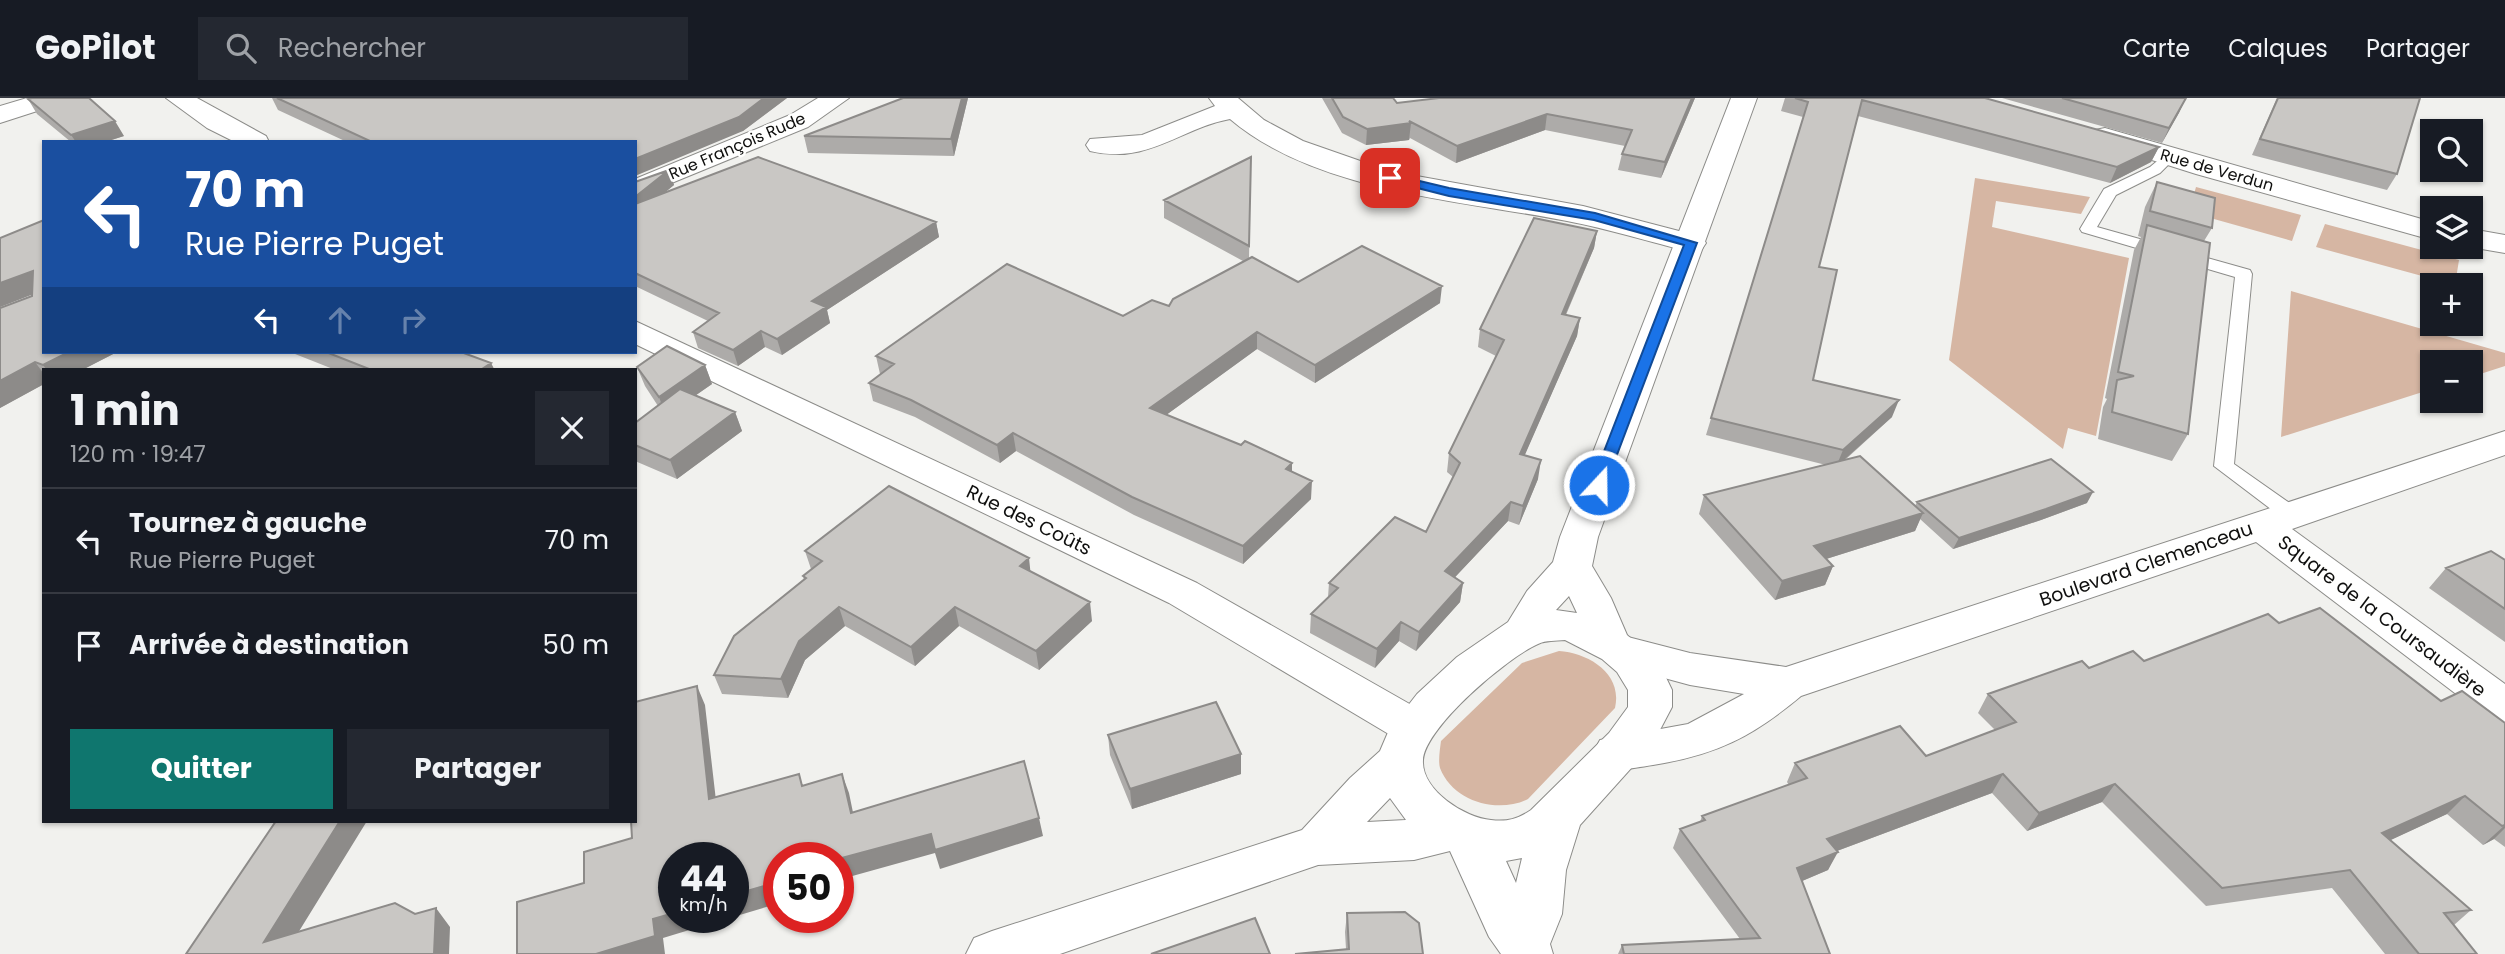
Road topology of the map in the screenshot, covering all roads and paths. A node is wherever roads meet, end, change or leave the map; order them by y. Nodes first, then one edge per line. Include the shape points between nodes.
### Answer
1 (54, 98) edge
2 (179, 98) edge
3 (836, 98) edge
4 (1744, 98) edge
5 (1228, 104) edge
6 (0, 115) edge
7 (2082, 130) edge
8 (252, 140) edge
9 (1100, 145) dead end
10 (2168, 157) junction
11 (637, 188) edge
12 (2420, 228) edge
13 (2483, 240) edge
14 (1691, 243) junction
15 (2505, 244) edge
16 (637, 332) edge
17 (2505, 442) edge
18 (2275, 519) junction
19 (1572, 567) junction
20 (1524, 632) junction
21 (1617, 647) junction
22 (1786, 684) junction
23 (2505, 707) edge
24 (1406, 743) junction
25 (1616, 753) junction
26 (1559, 816) junction
27 (1461, 832) junction
28 (1318, 845) junction
29 (1526, 949) edge
30 (992, 954) edge

1 - 6 street
2 - 8 street
3 - 11 street, Rue François Rude via 772,134
4 - 14 street
5 - 9 street via 1147,143
5 - 14 street via 1286,143 1370,173 1595,217
7 - 10 street, Rue de Verdun
10 - 12 street, Rue de Verdun
10 - 18 lane via 2155,170 2110,192 2088,229 2244,274 2224,466
13 - 15 street
14 - 19 street via 1579,537
16 - 24 street, Rue des Coûts via 1183,593
17 - 18 street, Boulevard Clemenceau
18 - 22 street, Boulevard Clemenceau
18 - 23 street, Square de la Coursaudière
19 - 20 street via 1541,601
19 - 21 street
20 - 21 street via 1566,625 1589,631
20 - 24 street via 1493,654
21 - 22 street, Boulevard Clemenceau via 1690,669
21 - 25 street via 1642,671 1650,687 1651,705 1642,725
22 - 25 street, Boulevard Clemenceau via 1759,706 1698,740
24 - 27 street via 1403,778 1412,795
24 - 28 street
25 - 26 street
26 - 27 street via 1536,833 1511,841
26 - 29 street
27 - 28 street via 1414,840
27 - 29 street
28 - 30 street

